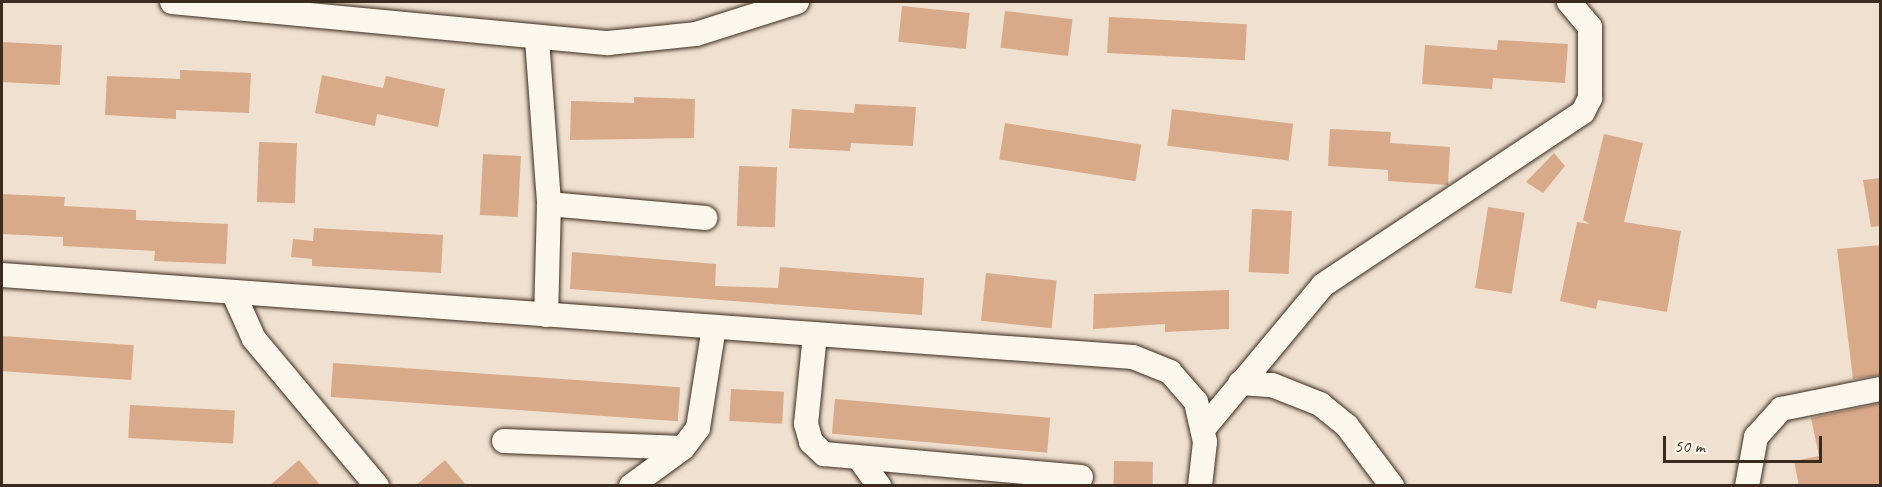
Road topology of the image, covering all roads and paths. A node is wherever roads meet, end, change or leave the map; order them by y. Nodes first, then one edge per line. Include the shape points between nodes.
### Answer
1 (172, 2) edge
2 (797, 2) edge
3 (1569, 2) edge
4 (537, 39) junction
5 (549, 204) junction
6 (705, 218) dead end
7 (2, 275) edge
8 (233, 292) junction
9 (546, 315) junction
10 (714, 327) junction
11 (815, 334) junction
12 (1240, 383) junction
13 (1881, 389) edge
14 (1204, 428) junction
15 (504, 441) dead end
16 (683, 448) junction
17 (1204, 455) junction
18 (861, 461) junction
19 (1081, 477) dead end
20 (377, 486) edge
21 (631, 486) edge
22 (879, 486) edge
23 (1200, 486) edge
24 (1213, 486) edge
25 (1392, 486) edge
26 (1747, 486) edge

1 - 4 street
2 - 4 street via 668,39 609,43
3 - 12 street via 1590,27 1590,98 1583,112 1323,285
4 - 5 street
5 - 6 street
5 - 9 street
7 - 8 street
8 - 9 street
8 - 20 street via 259,346
9 - 10 street
10 - 11 street
10 - 16 street via 703,417
11 - 14 street via 1146,360 1170,372 1190,391
11 - 18 street via 808,433 824,454
12 - 14 street
12 - 25 street via 1272,385 1320,404 1347,426
13 - 26 street via 1781,409 1756,437
14 - 17 street
15 - 16 street
16 - 21 street
17 - 23 street
17 - 24 street
18 - 19 street
18 - 22 street

